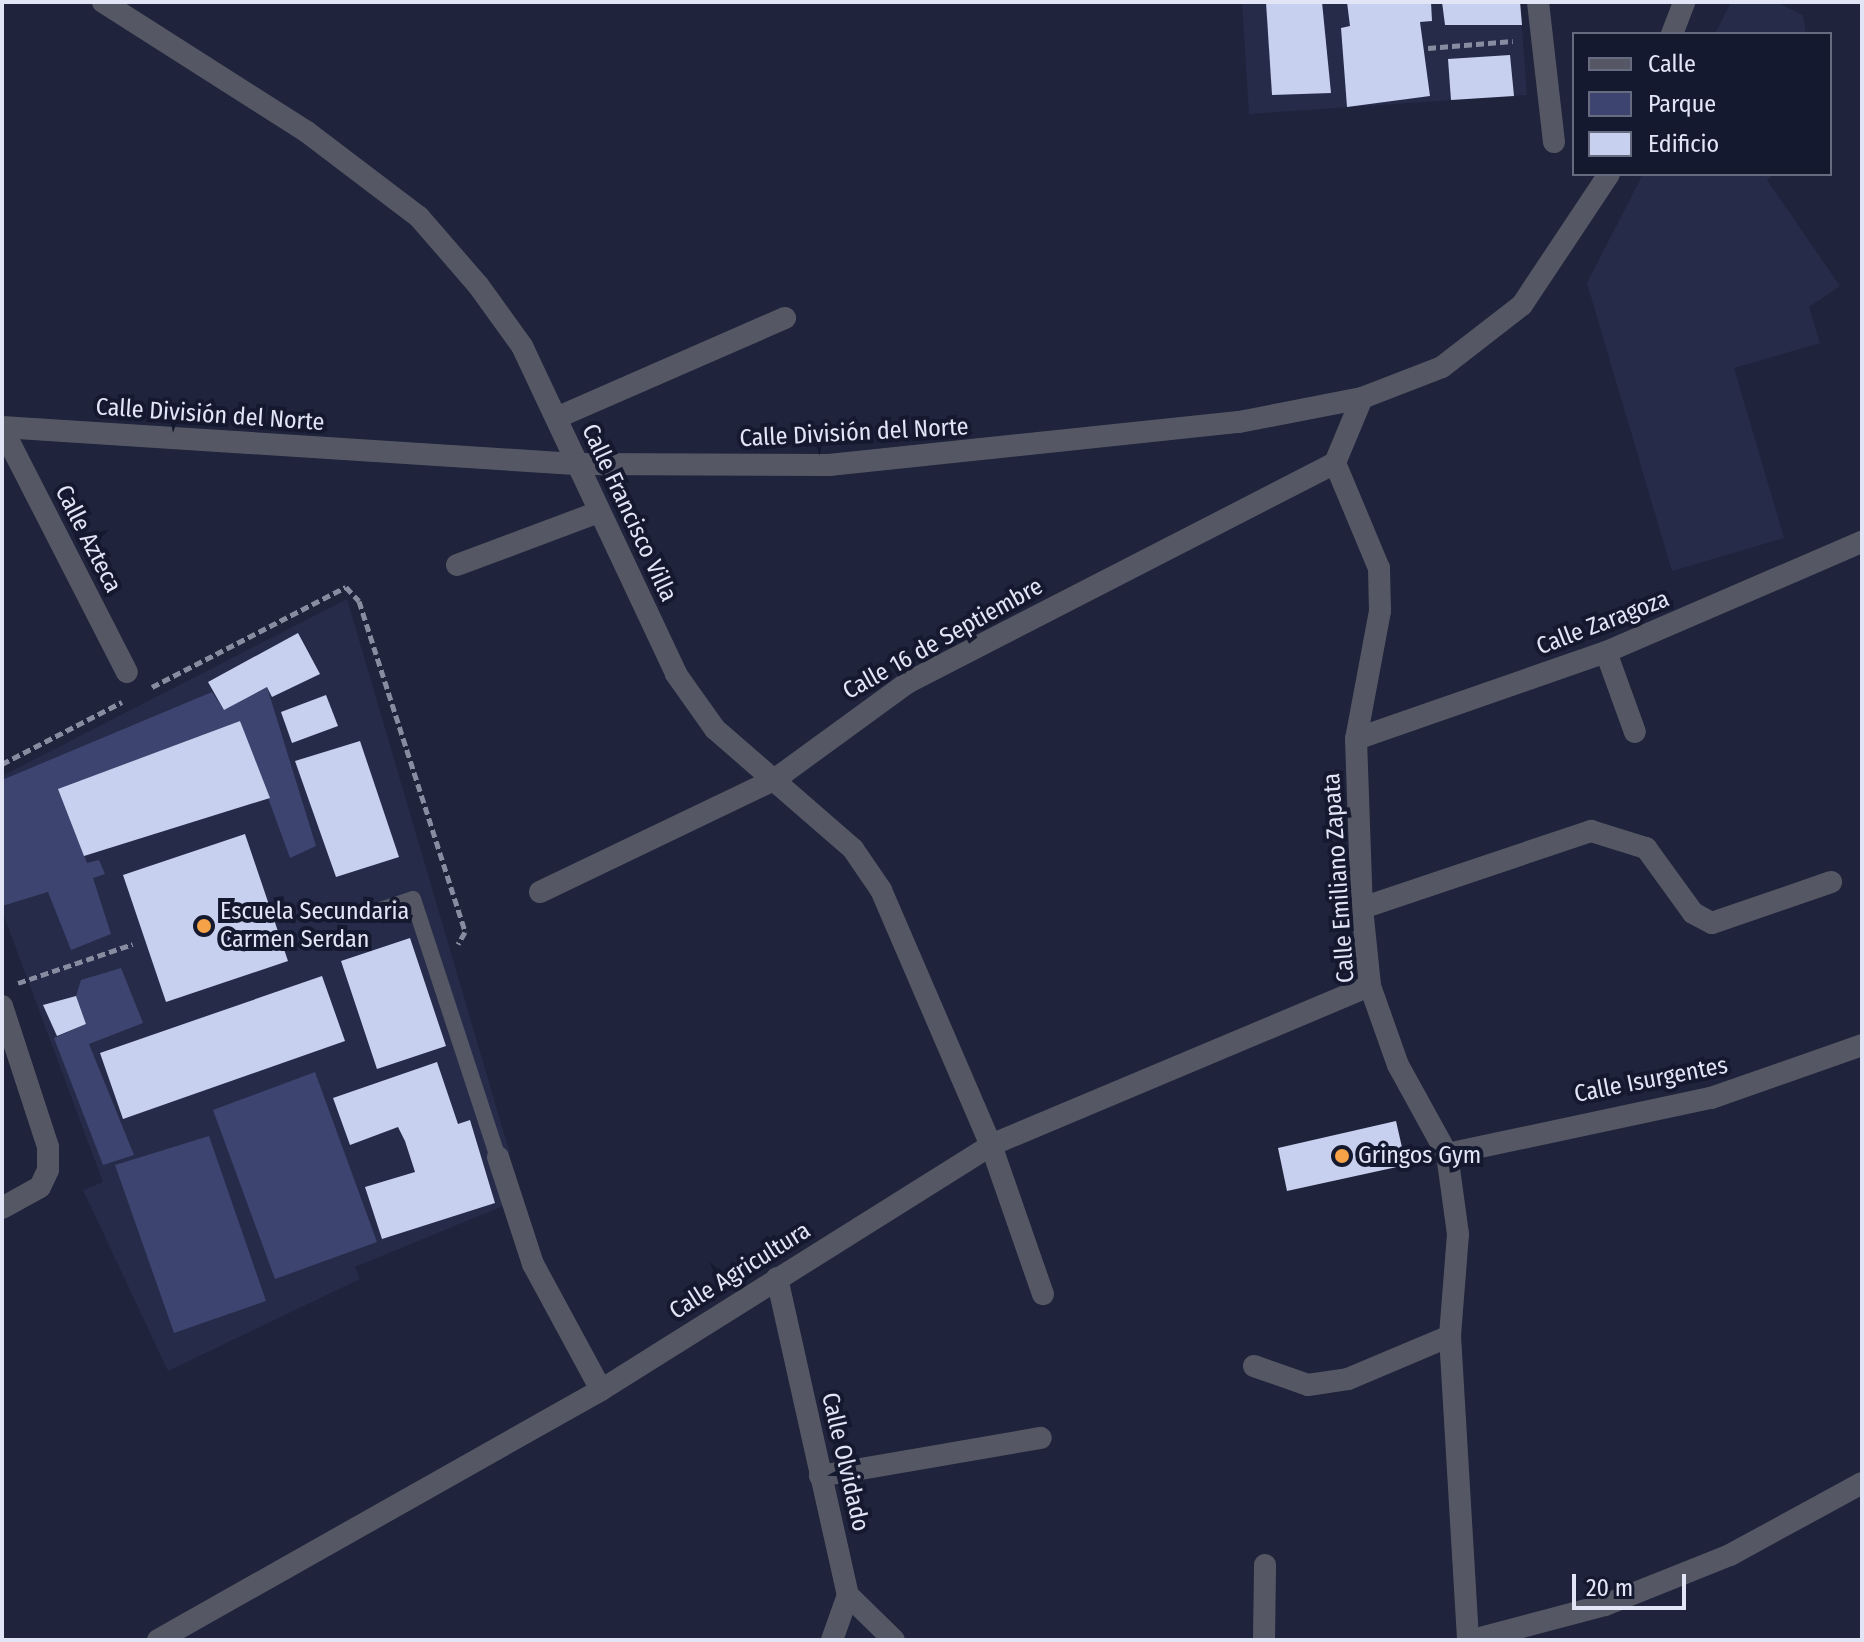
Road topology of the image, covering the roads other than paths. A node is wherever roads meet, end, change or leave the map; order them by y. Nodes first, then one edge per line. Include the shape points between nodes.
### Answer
1 (103, 2) edge
2 (1538, 2) edge
3 (1684, 2) edge
4 (1673, 32) edge
5 (1554, 142) dead end
6 (1608, 176) edge
7 (785, 318) dead end
8 (1362, 398) junction
9 (556, 418) junction
10 (2, 428) edge
11 (1335, 463) junction
12 (576, 464) junction
13 (599, 512) junction
14 (1862, 542) edge
15 (457, 565) dead end
16 (1606, 652) junction
17 (127, 672) dead end
18 (1635, 732) dead end
19 (1356, 739) junction
20 (774, 780) junction
21 (1831, 882) dead end
22 (540, 892) dead end
23 (1362, 908) junction
24 (371, 913) dead end
25 (1370, 986) junction
26 (2, 1006) edge
27 (1862, 1045) edge
28 (991, 1145) junction
29 (1447, 1154) junction
30 (498, 1157) joint
31 (2, 1208) edge
32 (777, 1278) junction
33 (1043, 1294) dead end
34 (1450, 1336) junction
35 (1254, 1366) dead end
36 (601, 1390) junction
37 (1041, 1438) dead end
38 (820, 1476) junction
39 (1862, 1483) edge
40 (1265, 1565) dead end
41 (848, 1595) junction
42 (158, 1640) edge
43 (832, 1640) edge
44 (894, 1640) edge
45 (1264, 1640) edge
46 (1470, 1640) edge

1 - 9 street, Calle Francisco Villa via 307,132 419,217 522,346
2 - 5 street
3 - 4 street
6 - 8 street, Calle División del Norte via 1522,305 1442,367
7 - 9 street
8 - 11 street
8 - 12 street, Calle División del Norte via 1049,447 829,465
9 - 12 street, Calle Francisco Villa
10 - 12 street, Calle División del Norte
10 - 17 street, Calle Azteca
11 - 19 street, Calle Emiliano Zapata via 1379,568 1380,611
11 - 20 street, Calle 16 de Septiembre via 907,683
12 - 13 street, Calle Francisco Villa
13 - 15 street
13 - 20 street, Calle Francisco Villa via 676,674 715,729
14 - 16 street, Calle Zaragoza
16 - 18 street
16 - 19 street, Calle Zaragoza
19 - 23 street, Calle Emiliano Zapata
20 - 22 street, Calle 16 de Septiembre
20 - 28 street, Calle Francisco Villa via 853,849 881,890
21 - 23 street via 1712,923 1693,913 1646,848 1591,831
23 - 25 street, Calle Emiliano Zapata
24 - 30 lane via 413,899
25 - 28 street, Calle Agricultura
25 - 29 street, Calle Emiliano Zapata via 1398,1065
26 - 31 street via 48,1147 48,1170 40,1187
27 - 29 street, Calle Isurgentes via 1711,1098
28 - 32 street, Calle Agricultura
28 - 33 street, Calle Francisco Villa
29 - 34 street, Calle Emiliano Zapata via 1458,1234
30 - 36 street via 533,1264
32 - 36 street, Calle Agricultura
32 - 38 street, Calle Olvidado
34 - 35 street via 1348,1379 1308,1385
34 - 46 street, Calle Emiliano Zapata
36 - 42 street, Calle Agricultura
37 - 38 street
38 - 41 street, Calle Olvidado
39 - 46 street via 1730,1555 1605,1605
40 - 45 street
41 - 43 street
41 - 44 street

